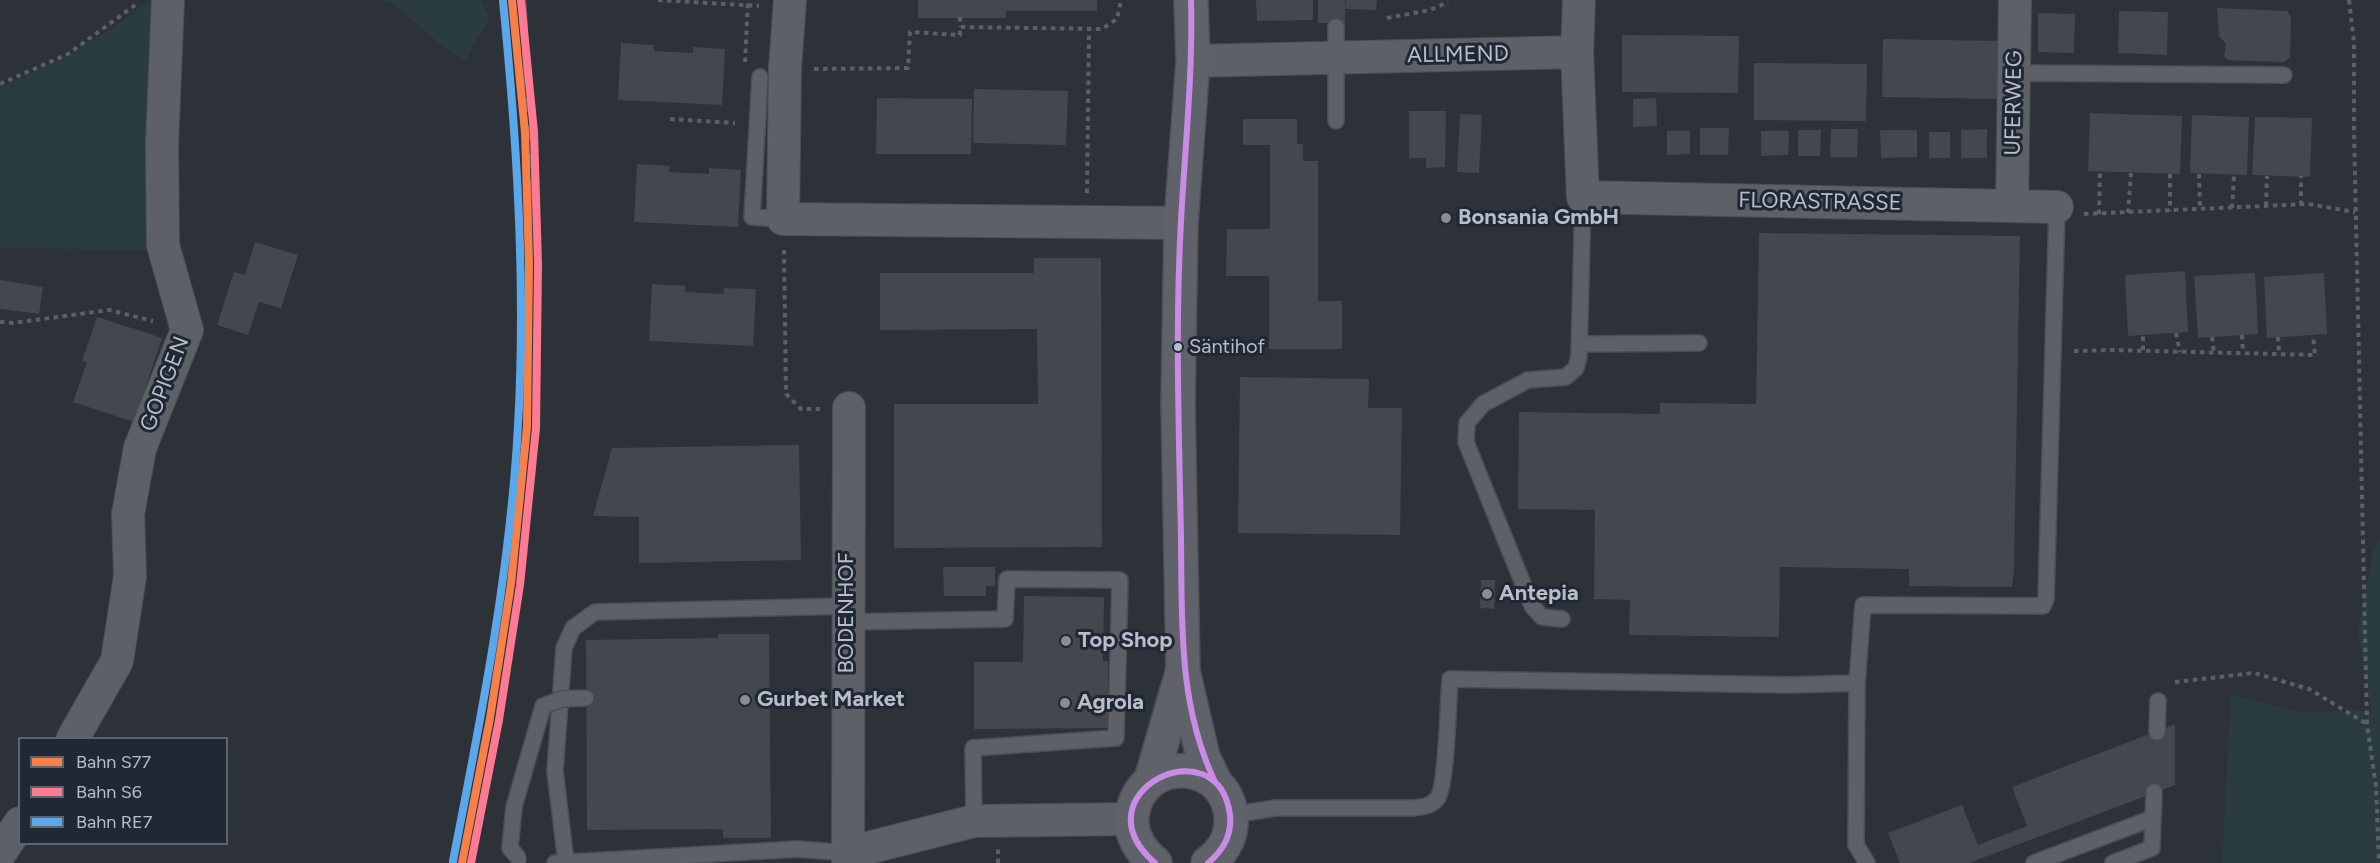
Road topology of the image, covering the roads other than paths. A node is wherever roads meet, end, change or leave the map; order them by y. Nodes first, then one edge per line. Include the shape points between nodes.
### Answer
1 (168, 0) edge
2 (1191, 0) edge
3 (1579, 0) edge
4 (2015, 0) edge
5 (789, 4) edge
6 (1336, 42) junction
7 (1577, 52) junction
8 (1193, 61) junction
9 (2015, 73) junction
10 (2284, 75) dead end
11 (760, 77) dead end
12 (1336, 121) dead end
13 (1583, 197) junction
14 (2012, 206) junction
15 (2056, 211) joint
16 (783, 219) junction
17 (1181, 223) junction
18 (1699, 343) dead end
19 (1579, 344) junction
20 (849, 408) road end
21 (847, 614) junction
22 (1562, 619) dead end
23 (1183, 671) junction
24 (1857, 683) junction
25 (586, 698) dead end
26 (2158, 701) dead end
27 (2157, 732) dead end
28 (74, 737) edge
29 (1152, 780) junction
30 (1215, 782) junction
31 (2154, 792) dead end
32 (1232, 815) junction
33 (2153, 818) junction
34 (1132, 819) junction
35 (974, 822) junction
36 (18, 826) edge
37 (0, 853) edge
38 (848, 858) edge
39 (525, 861) edge
40 (1152, 861) edge
41 (1212, 861) edge
42 (561, 862) edge
43 (1867, 863) edge
44 (2034, 863) edge
45 (2113, 863) edge

1 - 28 street, GOPIGEN via 162,144 163,245 187,330 140,448 128,514 130,576 117,662
2 - 8 main road
3 - 7 street
4 - 9 street, UFERWEG
5 - 16 street
6 - 7 street, ALLMEND
6 - 8 street, ALLMEND
6 - 12 lane
7 - 13 street
8 - 17 main road
9 - 10 lane
9 - 14 street, UFERWEG
11 - 16 lane via 752,217
13 - 14 street, FLORASTRASSE
13 - 19 lane
14 - 15 street, FLORASTRASSE
15 - 24 lane via 2046,599 2043,606 1863,606
16 - 17 street
17 - 23 main road via 1178,404
18 - 19 lane
19 - 22 lane via 1576,368 1566,377 1528,380 1483,404 1467,423 1466,442 1532,606 1542,617
20 - 21 street, BODENHOF
21 - 35 lane via 1005,619 1007,579 1119,580 1116,738 973,748
21 - 38 street, BODENHOF
21 - 42 lane via 595,612 573,628 564,648 555,771
23 - 29 main road
23 - 30 main road via 1203,757
24 - 32 lane via 1450,679 1442,792 1427,807 1276,808
24 - 43 lane via 1856,845
25 - 39 lane, bridge via 562,699 543,706 514,807 510,848
26 - 27 lane
29 - 30 main road via 1179,770 1194,771
29 - 34 main road via 1134,804
30 - 32 main road via 1228,800
31 - 33 lane
32 - 41 main road via 1230,832
33 - 44 lane
33 - 45 lane via 2152,848
34 - 35 street
34 - 40 main road via 1137,842
35 - 38 street
36 - 37 street
38 - 42 lane via 798,849

